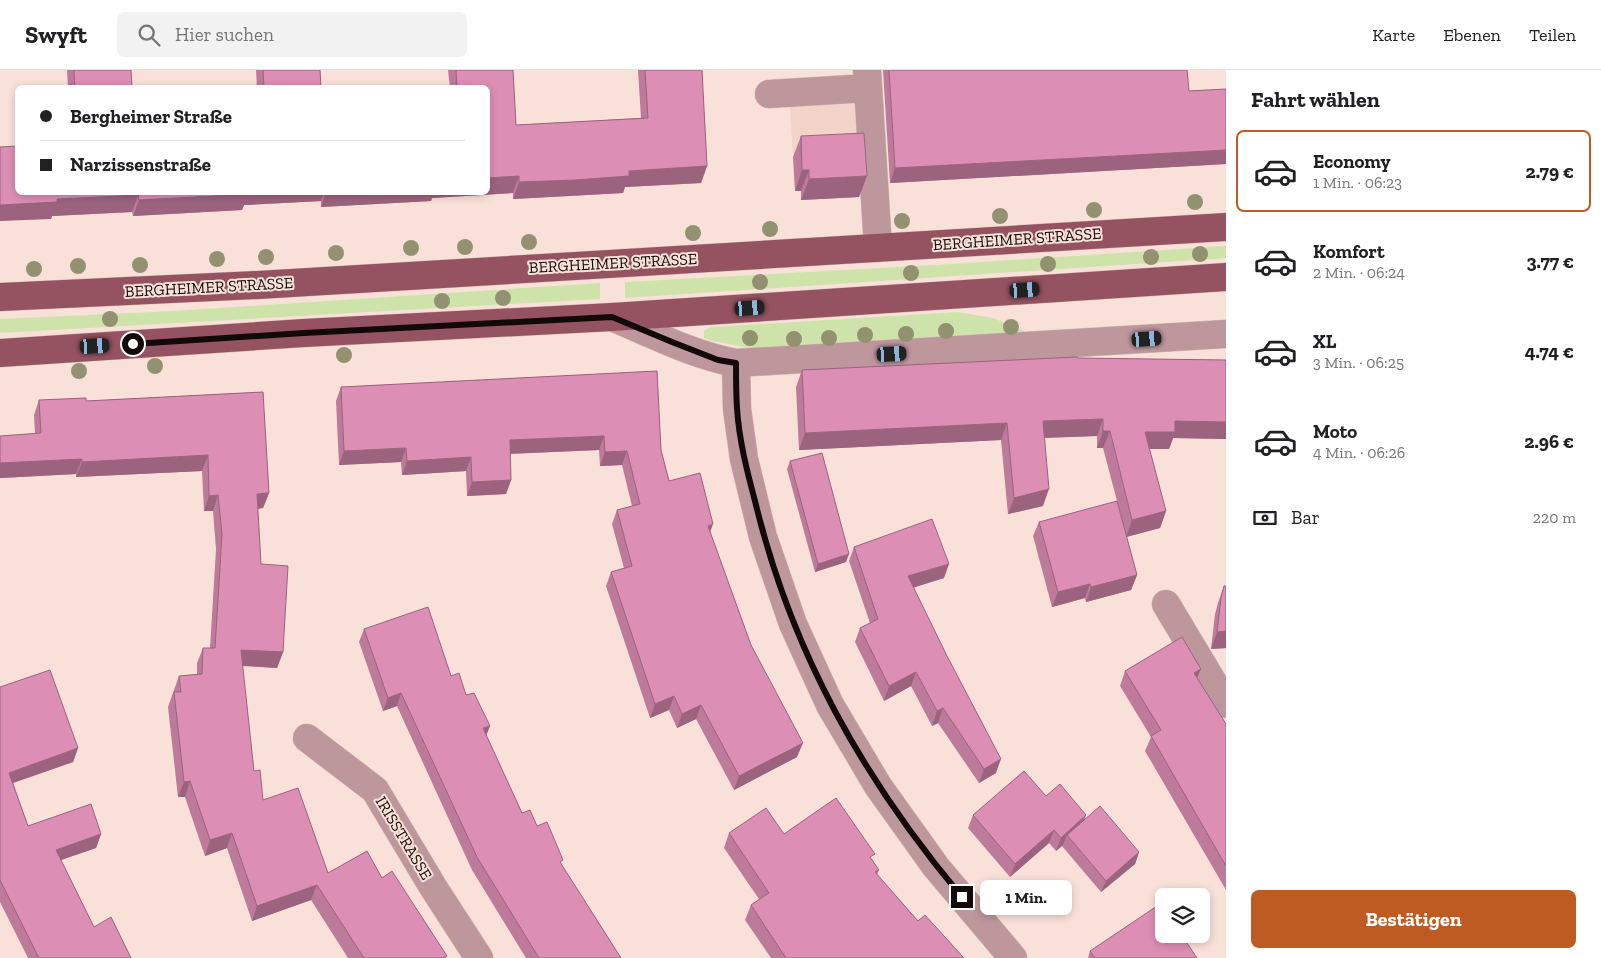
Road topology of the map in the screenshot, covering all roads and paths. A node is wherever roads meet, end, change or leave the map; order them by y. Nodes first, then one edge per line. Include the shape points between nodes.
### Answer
1 (867, 79) edge
2 (769, 94) dead end
3 (1226, 226) edge
4 (878, 248) junction
5 (1226, 277) edge
6 (0, 297) edge
7 (612, 317) junction
8 (1226, 334) edge
9 (0, 352) edge
10 (736, 363) junction
11 (1166, 604) dead end
12 (1226, 704) edge
13 (307, 738) dead end
14 (479, 958) edge
15 (1013, 958) edge

1 - 2 street
1 - 4 street
3 - 4 main road, BERGHEIMER STRASSE
4 - 6 main road, BERGHEIMER STRASSE
5 - 7 main road
7 - 9 main road
7 - 10 street via 718,360
8 - 10 street
10 - 15 street via 742,443 763,537 793,624 830,705 878,786 936,867
11 - 12 street
13 - 14 street, IRISSTRASSE via 376,790

